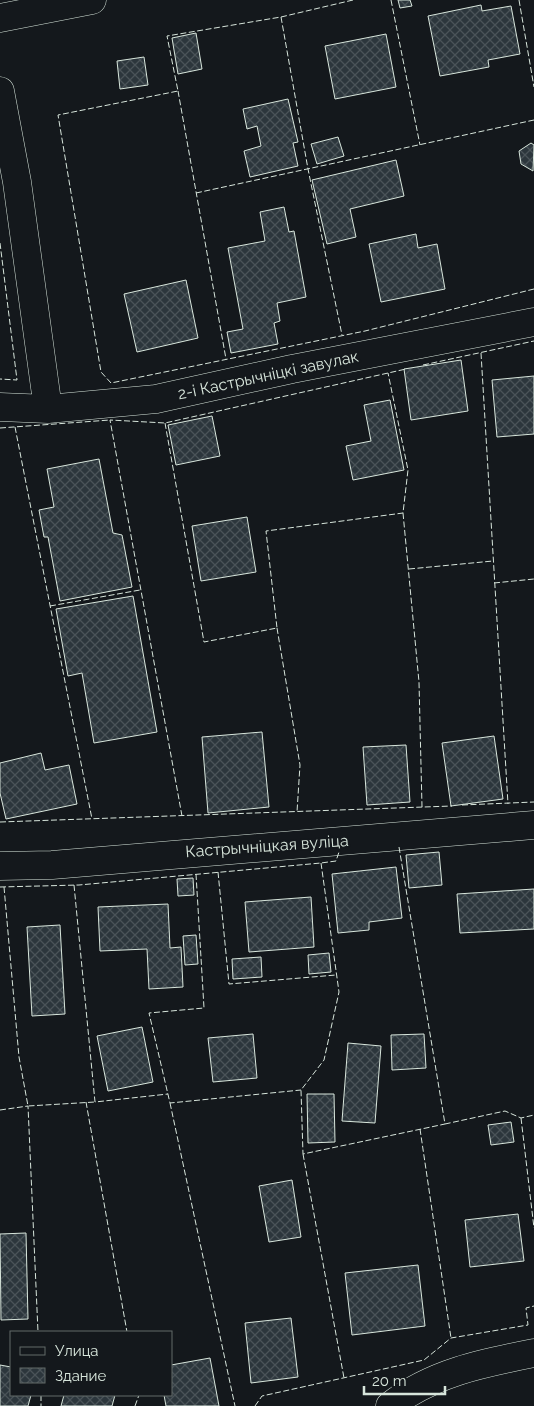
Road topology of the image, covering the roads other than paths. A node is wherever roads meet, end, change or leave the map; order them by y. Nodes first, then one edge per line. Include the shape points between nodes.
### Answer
1 (92, 0) edge
2 (0, 18) edge
3 (0, 91) edge
4 (534, 322) edge
5 (0, 407) edge
6 (48, 409) junction
7 (534, 825) edge
8 (0, 866) edge
9 (534, 1353) edge
10 (390, 1406) edge

1 - 2 street
3 - 6 street via 17,182
4 - 6 street, 2-і Кастрычніцкі завулак via 156,399
5 - 6 street, 2-і Кастрычніцкі завулак
7 - 8 street, Кастрычніцкая вуліца via 52,865
9 - 10 street via 453,1371 423,1384

